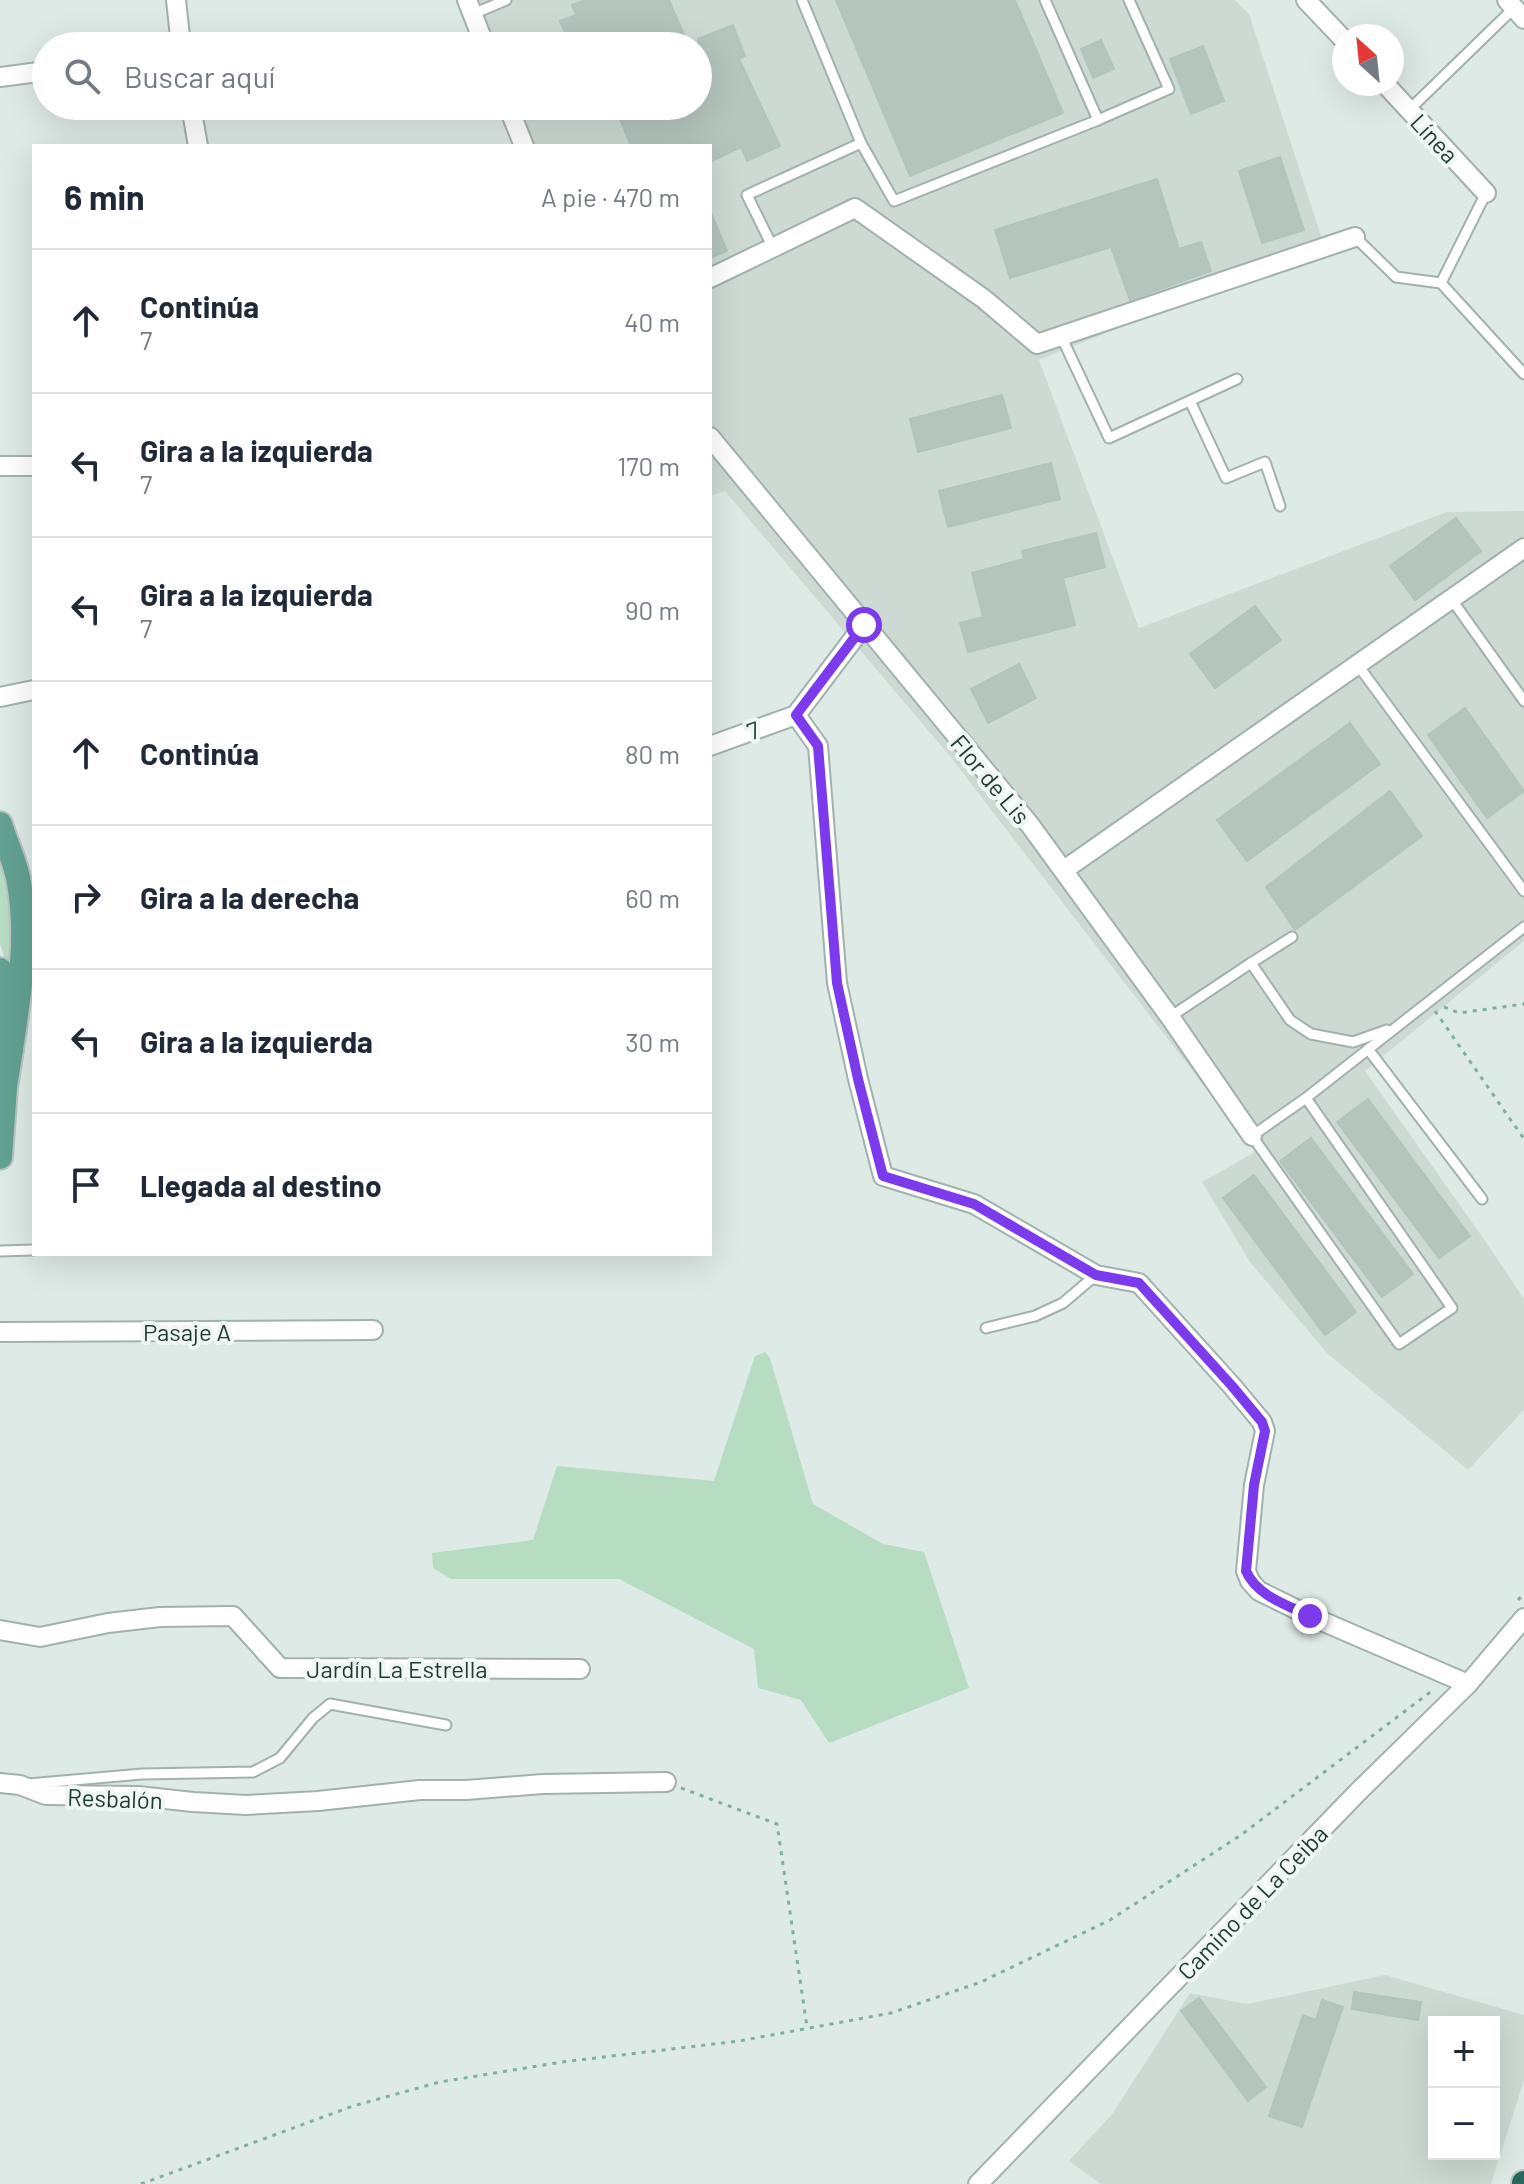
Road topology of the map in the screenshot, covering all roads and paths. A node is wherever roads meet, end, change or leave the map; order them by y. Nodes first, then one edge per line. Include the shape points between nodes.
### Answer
1 (176, 0) edge
2 (506, 0) edge
3 (802, 0) edge
4 (1046, 0) edge
5 (1129, 0) edge
6 (1306, 0) edge
7 (470, 7) edge
8 (1515, 9) edge
9 (1332, 27) edge
10 (179, 32) edge
11 (480, 32) edge
12 (32, 73) edge
13 (0, 77) edge
14 (1396, 96) edge
15 (1409, 110) junction
16 (193, 120) edge
17 (514, 120) edge
18 (1098, 120) junction
19 (861, 143) junction
20 (198, 144) edge
21 (523, 144) edge
22 (1486, 193) joint
23 (1355, 237) joint
24 (773, 248) junction
25 (712, 277) edge
26 (1441, 283) junction
27 (1061, 336) junction
28 (1524, 374) edge
29 (1237, 379) dead end
30 (1190, 401) junction
31 (712, 439) edge
32 (0, 466) edge
33 (32, 466) edge
34 (1280, 506) dead end
35 (1524, 548) edge
36 (1452, 600) junction
37 (864, 625) junction
38 (1357, 664) junction
39 (32, 690) edge
40 (0, 697) edge
41 (1524, 701) edge
42 (796, 715) junction
43 (712, 745) edge
44 (0, 824) edge
45 (1064, 870) junction
46 (1524, 891) edge
47 (1524, 927) edge
48 (1292, 937) dead end
49 (1251, 963) junction
50 (9, 971) edge
51 (1429, 1001) junction
52 (1524, 1004) edge
53 (1170, 1017) junction
54 (1398, 1026) junction
55 (1368, 1049) junction
56 (2, 1084) edge
57 (1306, 1098) junction
58 (1252, 1136) junction
59 (1524, 1139) edge
60 (1, 1145) edge
61 (1482, 1199) dead end
62 (32, 1250) edge
63 (0, 1251) edge
64 (1096, 1275) junction
65 (986, 1328) dead end
66 (373, 1330) dead end
67 (0, 1332) edge
68 (1524, 1594) edge
69 (1519, 1612) edge
70 (0, 1630) edge
71 (580, 1669) dead end
72 (1459, 1680) junction
73 (446, 1725) dead end
74 (666, 1782) joint
75 (0, 1783) edge
76 (20, 1785) junction
77 (807, 2028) junction
78 (141, 2184) edge
79 (978, 2184) edge

1 - 10 street
2 - 7 lane
3 - 19 lane
4 - 18 lane
5 - 18 lane via 1169,89
6 - 9 street
7 - 11 street
8 - 15 lane
12 - 13 street
14 - 15 street, Línea
15 - 22 street, Línea
16 - 20 street
17 - 21 street
18 - 19 lane via 894,201
19 - 24 lane via 747,195
22 - 26 lane
23 - 26 lane via 1396,277
23 - 27 street
24 - 25 street
24 - 27 street via 855,208 984,299 1037,344
26 - 28 lane
27 - 30 lane via 1109,438
29 - 30 lane
30 - 34 lane via 1226,478 1265,462
31 - 37 street, Flor de Lis
32 - 33 street
35 - 36 street
36 - 38 street
36 - 41 lane
37 - 42 street
37 - 45 street, Flor de Lis
38 - 45 street
38 - 46 lane
39 - 40 street
42 - 43 street, 7
42 - 64 street via 818,746 837,983 883,1176 974,1204
44 - 50 main road via 23,909
45 - 53 street, Flor de Lis
47 - 51 lane
48 - 49 lane
49 - 53 lane
49 - 54 lane via 1290,1020 1311,1034 1353,1042
50 - 56 main road via 11,1049
51 - 52 path via 1459,1013
51 - 54 lane
51 - 59 path
53 - 58 street, Flor de Lis
54 - 55 lane
55 - 57 lane
55 - 61 lane
56 - 60 main road
57 - 58 lane
57 - 58 lane via 1452,1308 1399,1344
62 - 63 lane
64 - 65 lane via 1063,1303
64 - 72 street via 1139,1283 1262,1422 1246,1571 1250,1581 1259,1591 1310,1616
66 - 67 street, Pasaje A
68 - 69 path
69 - 72 street, Camino de La Ceiba
70 - 71 street, Jardín La Estrella via 40,1637 147,1618 233,1616 280,1668
72 - 77 path via 1241,1835 1110,1920 981,1982 891,2013
72 - 79 street, Camino de La Ceiba via 1336,1815
73 - 76 lane, Resbalón via 330,1704 280,1758 253,1772 142,1774
74 - 76 street, Resbalón via 420,1790 246,1805 46,1795
74 - 77 path via 777,1824
75 - 76 street
77 - 78 path via 440,2082 353,2106

